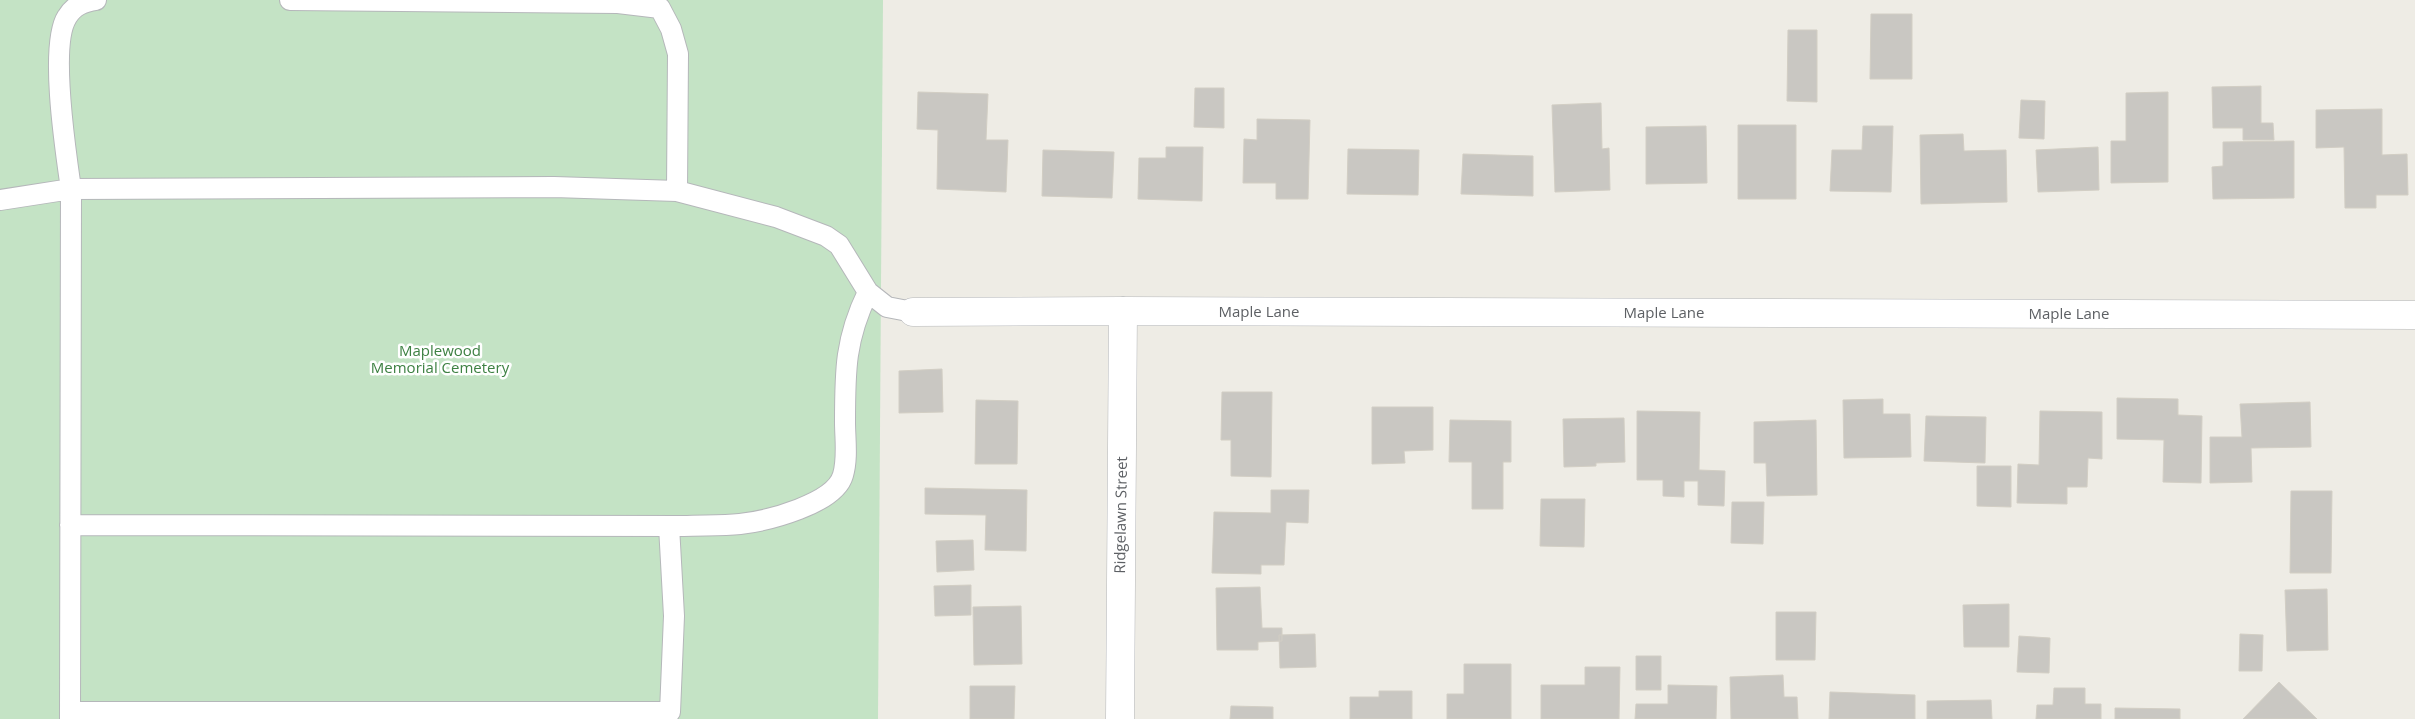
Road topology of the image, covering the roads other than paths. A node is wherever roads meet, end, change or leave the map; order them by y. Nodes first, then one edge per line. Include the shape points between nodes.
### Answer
1 (96, 0) edge
2 (290, 0) edge
3 (71, 190) junction
4 (677, 191) junction
5 (0, 200) edge
6 (868, 292) junction
7 (1123, 311) junction
8 (913, 312) joint
9 (2415, 315) edge
10 (70, 525) junction
11 (669, 526) junction
12 (70, 715) edge
13 (671, 715) edge
14 (1120, 719) edge

1 - 3 lane via 82,2 67,17 60,48 61,111
2 - 4 lane via 618,3 660,8 671,29 678,54
3 - 4 lane via 554,187
3 - 5 lane
3 - 10 lane
4 - 6 lane via 776,217 826,236 840,245
6 - 8 lane via 888,307
6 - 11 lane via 850,337 845,366 843,477 832,490 816,502 793,511 741,524
7 - 8 street, Maple Lane
7 - 9 street, Maple Lane
7 - 14 street, Ridgelawn Street
10 - 11 lane
10 - 12 lane
11 - 13 lane via 674,616
12 - 13 lane

